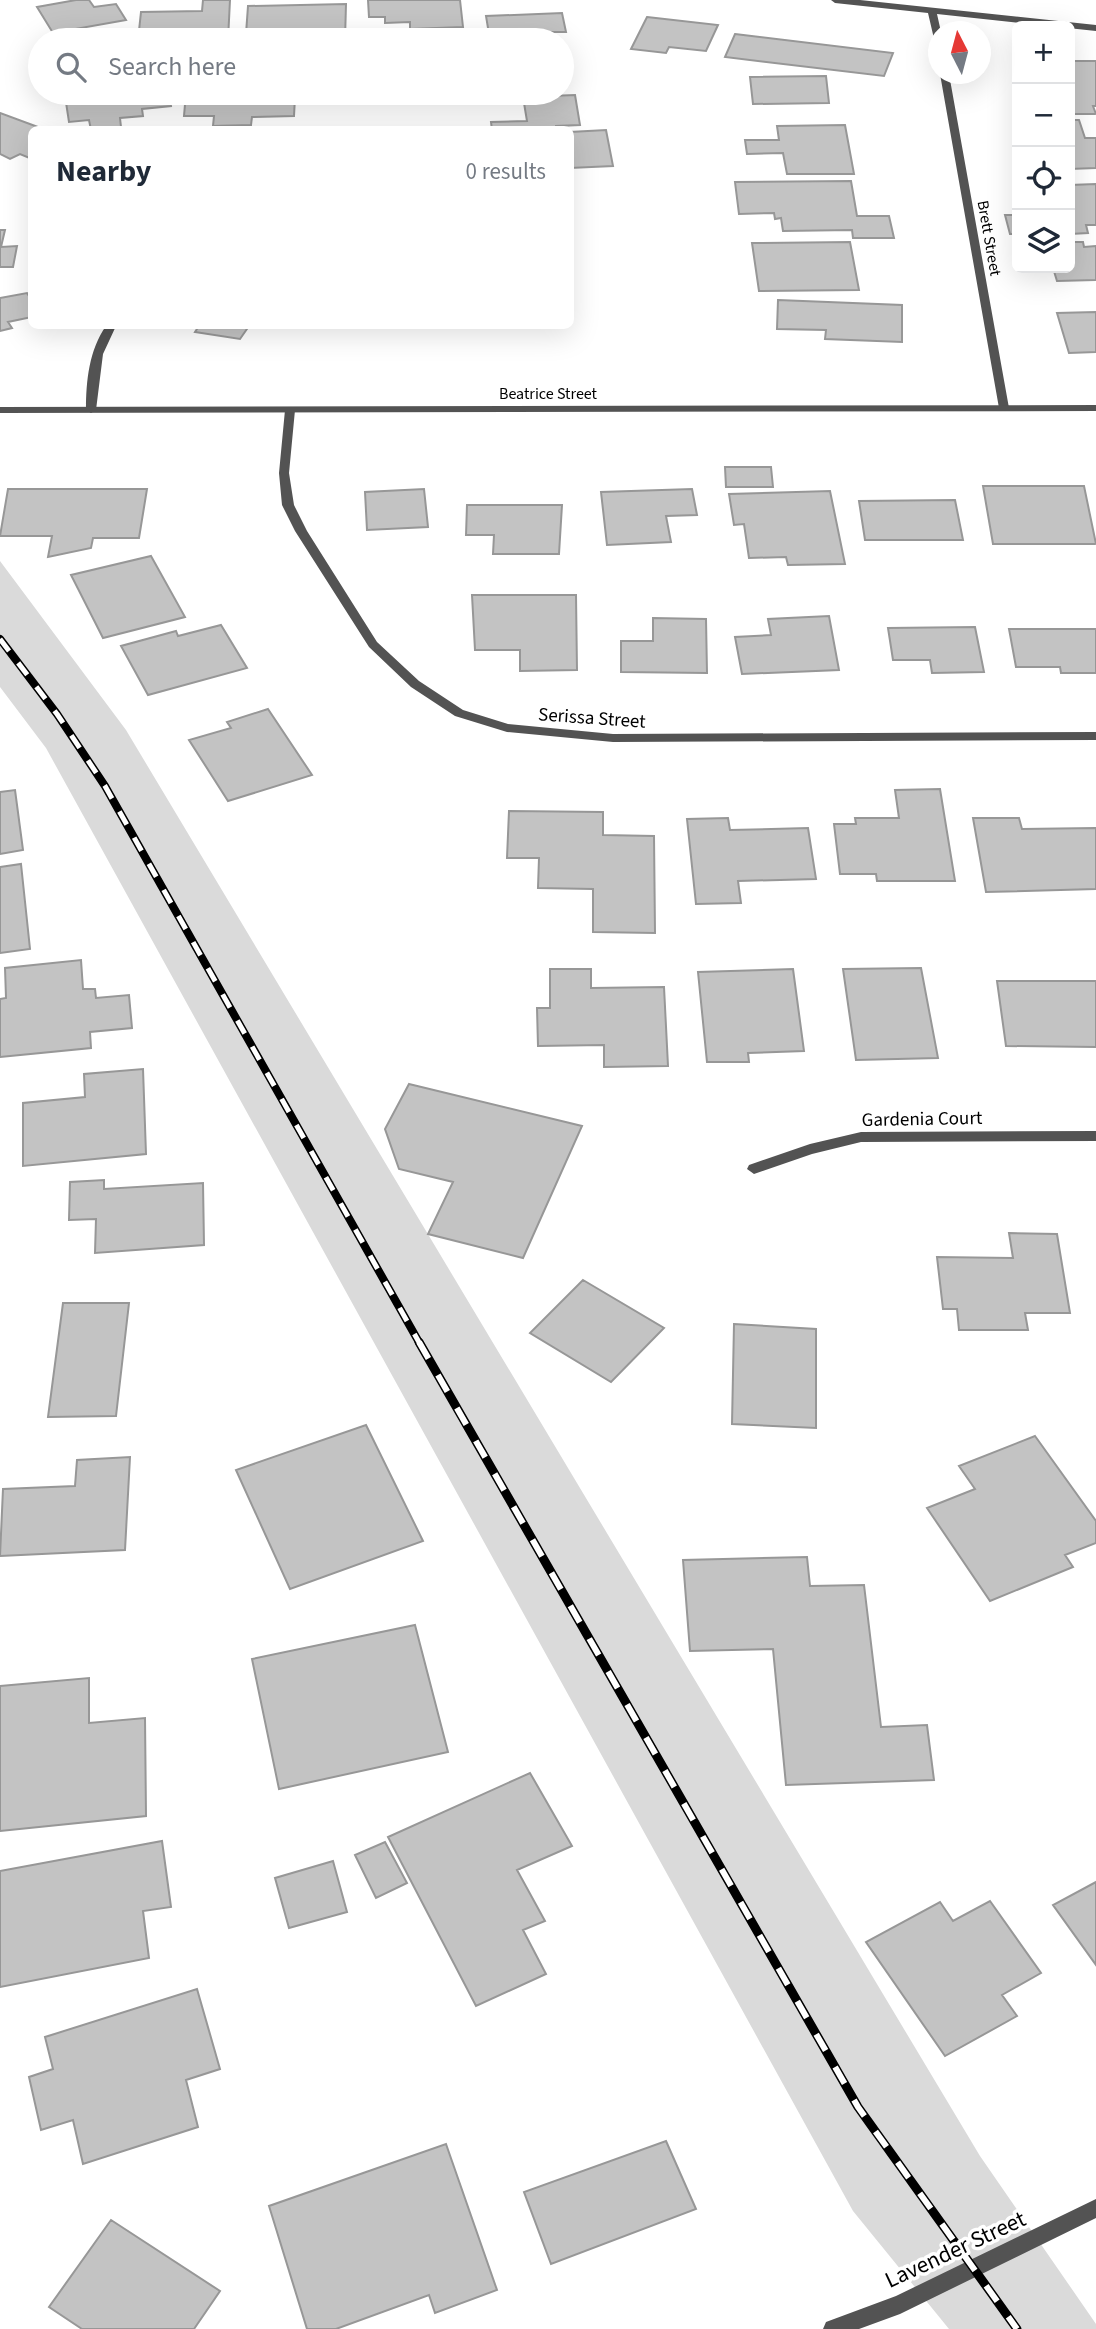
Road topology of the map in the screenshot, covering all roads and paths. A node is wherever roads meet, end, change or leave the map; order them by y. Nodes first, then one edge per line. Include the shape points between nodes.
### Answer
1 (835, 0) edge
2 (932, 10) junction
3 (934, 21) edge
4 (1096, 29) edge
5 (946, 84) edge
6 (108, 329) edge
7 (1004, 408) junction
8 (1096, 408) edge
9 (0, 410) edge
10 (91, 410) junction
11 (290, 410) junction
12 (1096, 736) edge
13 (1096, 1136) edge
14 (754, 1169) dead end
15 (1096, 2208) edge
16 (833, 2329) edge

1 - 2 street
2 - 3 street
2 - 4 street
5 - 7 street, Brett Street
6 - 10 street via 96,359
7 - 8 street, Beatrice Street
7 - 11 street, Beatrice Street
9 - 10 street, Beatrice Street
10 - 11 street, Beatrice Street
11 - 12 street, Serissa Street via 284,473 288,505 300,531 373,644 415,684 459,713 507,728 613,738
13 - 14 street, Gardenia Court via 861,1137
15 - 16 street, Lavender Street via 900,2304

